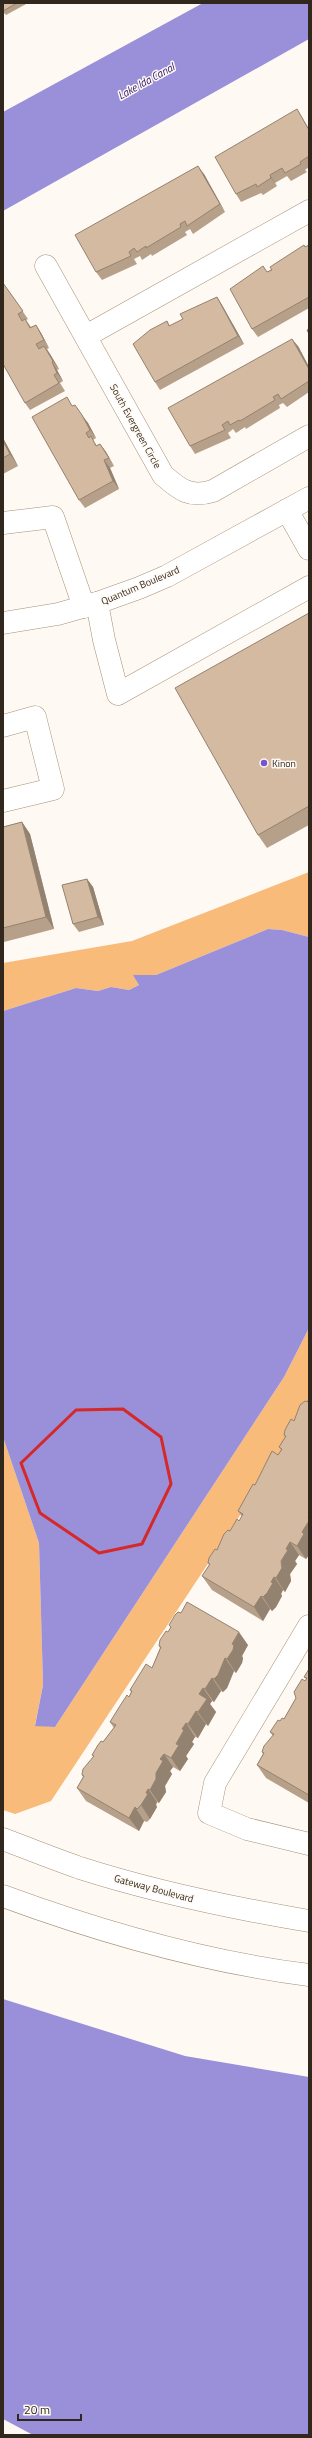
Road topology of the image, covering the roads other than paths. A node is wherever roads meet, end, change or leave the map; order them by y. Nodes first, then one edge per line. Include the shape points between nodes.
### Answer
1 (309, 211) edge
2 (46, 266) dead end
3 (86, 336) junction
4 (309, 436) edge
5 (309, 498) edge
6 (287, 510) junction
7 (3, 523) edge
8 (309, 549) edge
9 (309, 587) edge
10 (91, 605) junction
11 (3, 623) edge
12 (3, 726) edge
13 (3, 801) edge
14 (309, 1626) edge
15 (3, 1839) edge
16 (309, 1844) edge
17 (3, 1896) edge
18 (309, 1921) edge
19 (309, 1975) edge

1 - 3 street
2 - 3 street, South Evergreen Circle
3 - 4 street, South Evergreen Circle via 163,475 187,492 200,494 213,491
5 - 6 street, Quantum Boulevard
6 - 8 street
6 - 10 street, Quantum Boulevard via 167,576
7 - 10 street via 53,517
9 - 10 street via 118,694 104,640
10 - 11 street, Quantum Boulevard via 39,618
12 - 13 street via 35,717 53,789
14 - 16 street via 215,1783 209,1813 247,1829
15 - 18 street, Gateway Boulevard via 80,1868 165,1892
17 - 19 street via 154,1944

